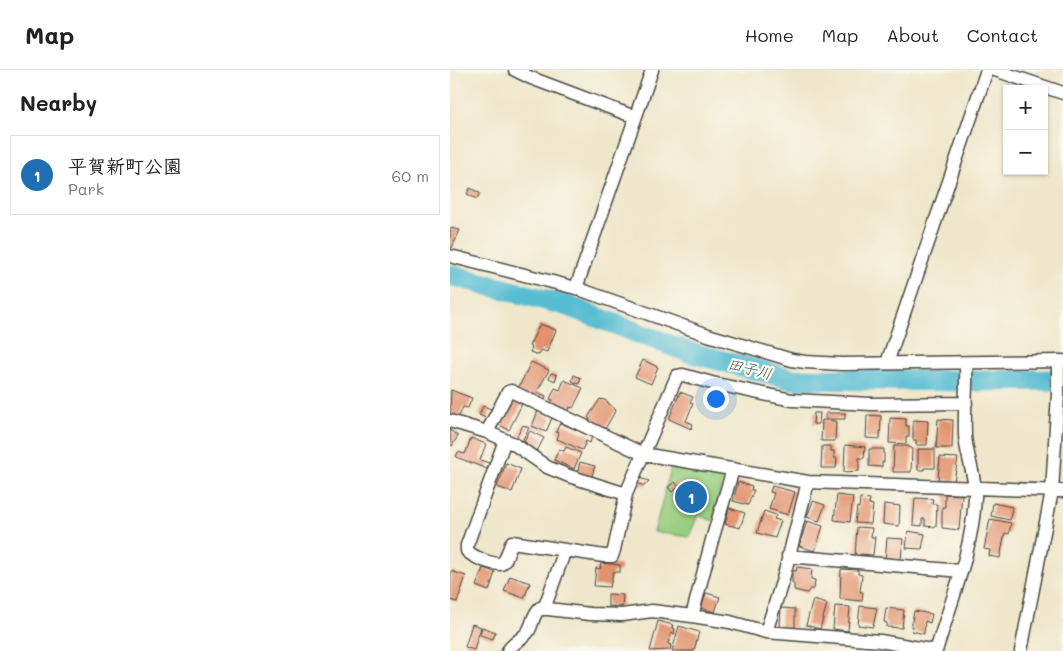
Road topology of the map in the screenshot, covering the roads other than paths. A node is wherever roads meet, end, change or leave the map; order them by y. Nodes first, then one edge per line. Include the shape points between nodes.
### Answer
1 (515, 70) edge
2 (652, 70) edge
3 (987, 70) edge
4 (995, 70) edge
5 (1063, 93) edge
6 (635, 117) junction
7 (450, 256) edge
8 (576, 288) junction
9 (887, 363) junction
10 (1060, 363) edge
11 (966, 366) junction
12 (967, 398) junction
13 (450, 421) edge
14 (486, 432) junction
15 (505, 440) junction
16 (643, 454) junction
17 (733, 469) junction
18 (808, 482) junction
19 (975, 488) junction
20 (1057, 491) edge
21 (626, 494) junction
22 (565, 550) junction
23 (788, 556) junction
24 (961, 571) junction
25 (544, 609) junction
26 (692, 616) junction
27 (766, 632) junction
28 (508, 651) edge
29 (936, 651) edge
30 (1021, 651) edge

1 - 6 street
2 - 6 street
3 - 9 street
4 - 5 street
6 - 8 street
7 - 8 street
8 - 9 street via 708,335 792,360
9 - 11 street
10 - 11 street
10 - 20 street
11 - 12 street
12 - 16 street via 871,404 792,400 677,376
12 - 19 street via 965,436
13 - 14 street
14 - 15 street
14 - 16 street via 511,391
15 - 21 street via 548,467
15 - 22 street via 467,551 501,564 512,542
16 - 17 street
16 - 21 street
17 - 18 street
17 - 26 street
18 - 19 street
18 - 23 street
19 - 20 street
19 - 24 street via 972,521
20 - 30 street
21 - 22 street via 612,556
22 - 25 street
23 - 24 street
23 - 27 street
24 - 29 street
25 - 26 street via 622,615 652,611
25 - 28 street via 536,612 528,631
26 - 27 street
27 - 29 street via 880,641

